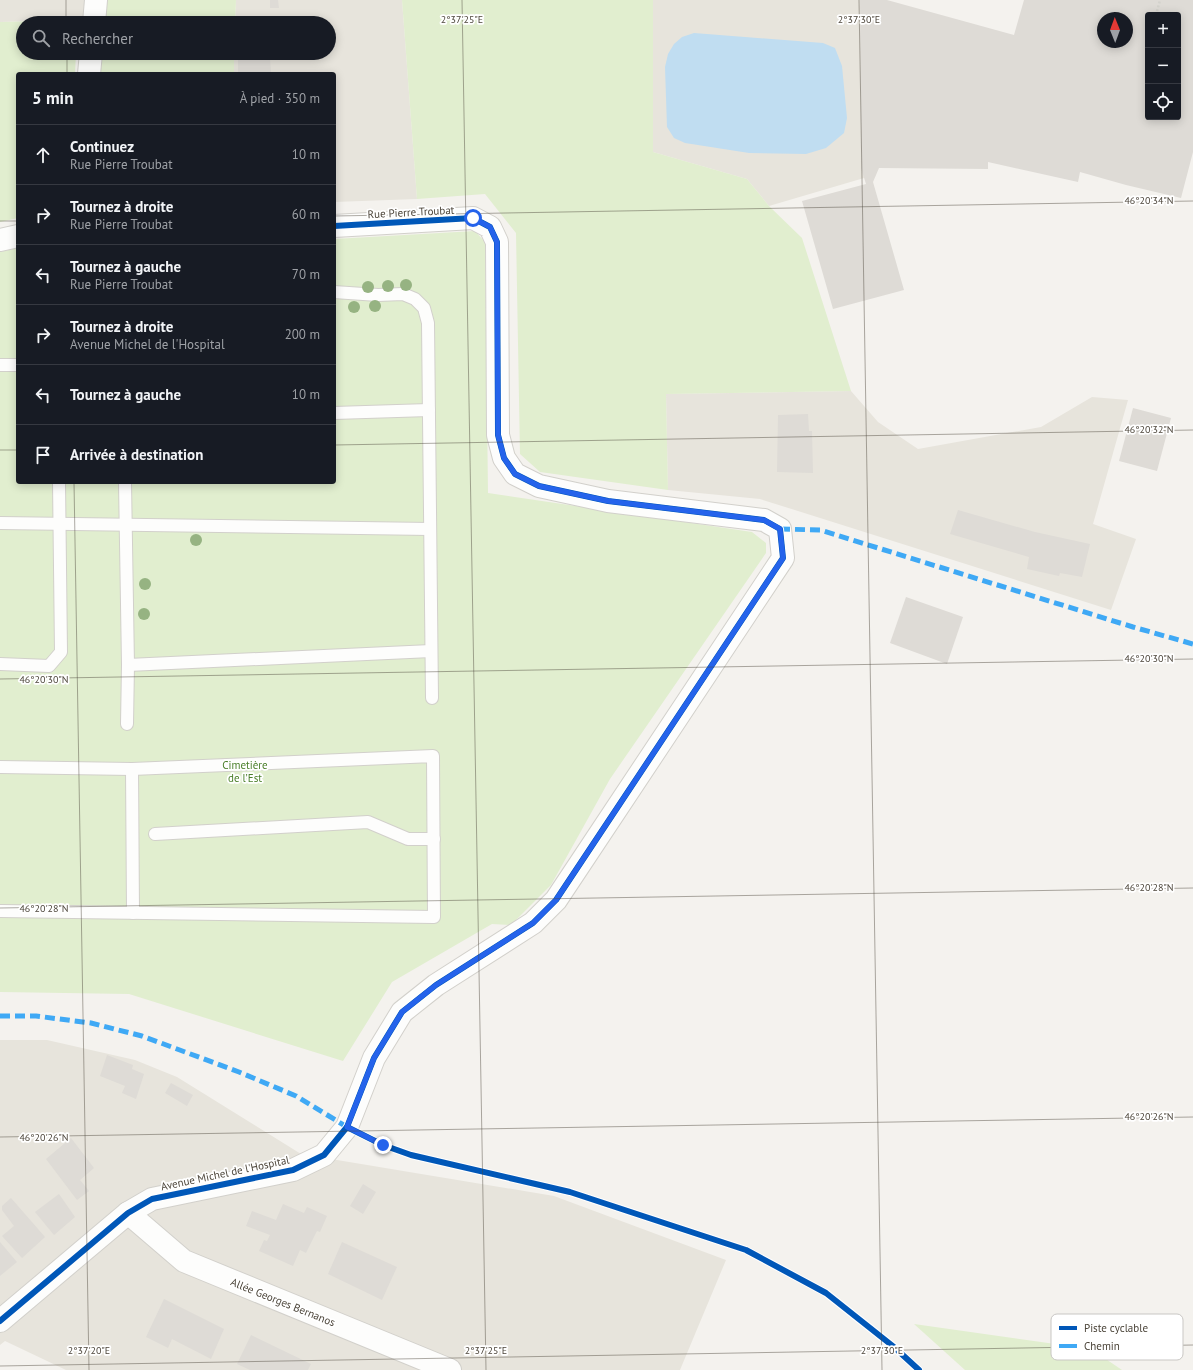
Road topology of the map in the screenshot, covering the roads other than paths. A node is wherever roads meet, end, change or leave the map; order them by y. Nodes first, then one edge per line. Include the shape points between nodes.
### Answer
1 (96, 0) edge
2 (95, 16) edge
3 (90, 60) edge
4 (89, 72) edge
5 (336, 226) edge
6 (16, 236) edge
7 (0, 240) edge
8 (336, 292) edge
9 (0, 365) edge
10 (16, 365) edge
11 (429, 410) junction
12 (336, 413) edge
13 (59, 484) edge
14 (125, 484) edge
15 (0, 523) edge
16 (60, 524) junction
17 (126, 524) junction
18 (430, 529) junction
19 (780, 529) joint
20 (431, 651) junction
21 (0, 664) edge
22 (128, 666) junction
23 (432, 698) dead end
24 (127, 724) dead end
25 (0, 767) edge
26 (132, 769) junction
27 (155, 834) dead end
28 (434, 839) junction
29 (0, 912) edge
30 (132, 913) junction
31 (128, 1213) junction
32 (0, 1321) edge
33 (450, 1370) edge

1 - 2 street
3 - 4 street
5 - 19 street, Rue Pierre Troubat via 473,218 490,227 497,242 498,435 504,458 515,474 539,486 608,501 764,520
6 - 7 street
8 - 11 lane via 378,296 403,294 415,299 424,308 428,323
9 - 10 lane
11 - 12 lane
11 - 18 lane
13 - 16 lane
14 - 17 lane
15 - 16 lane
16 - 17 lane
16 - 21 lane via 61,652 49,666
17 - 18 lane
17 - 22 lane
18 - 20 lane
19 - 31 street, Avenue Michel de l'Hospital via 783,558 556,900 533,923 436,985 402,1012 374,1058 347,1127 324,1155 293,1170 152,1199
20 - 22 lane
20 - 23 lane
22 - 24 lane
25 - 26 lane
26 - 28 lane via 433,756
26 - 30 lane
27 - 28 lane via 368,822 408,839
28 - 30 lane via 434,917
29 - 30 lane
31 - 32 street, Avenue Michel de l'Hospital
31 - 33 street, Allée Georges Bernanos via 184,1261

